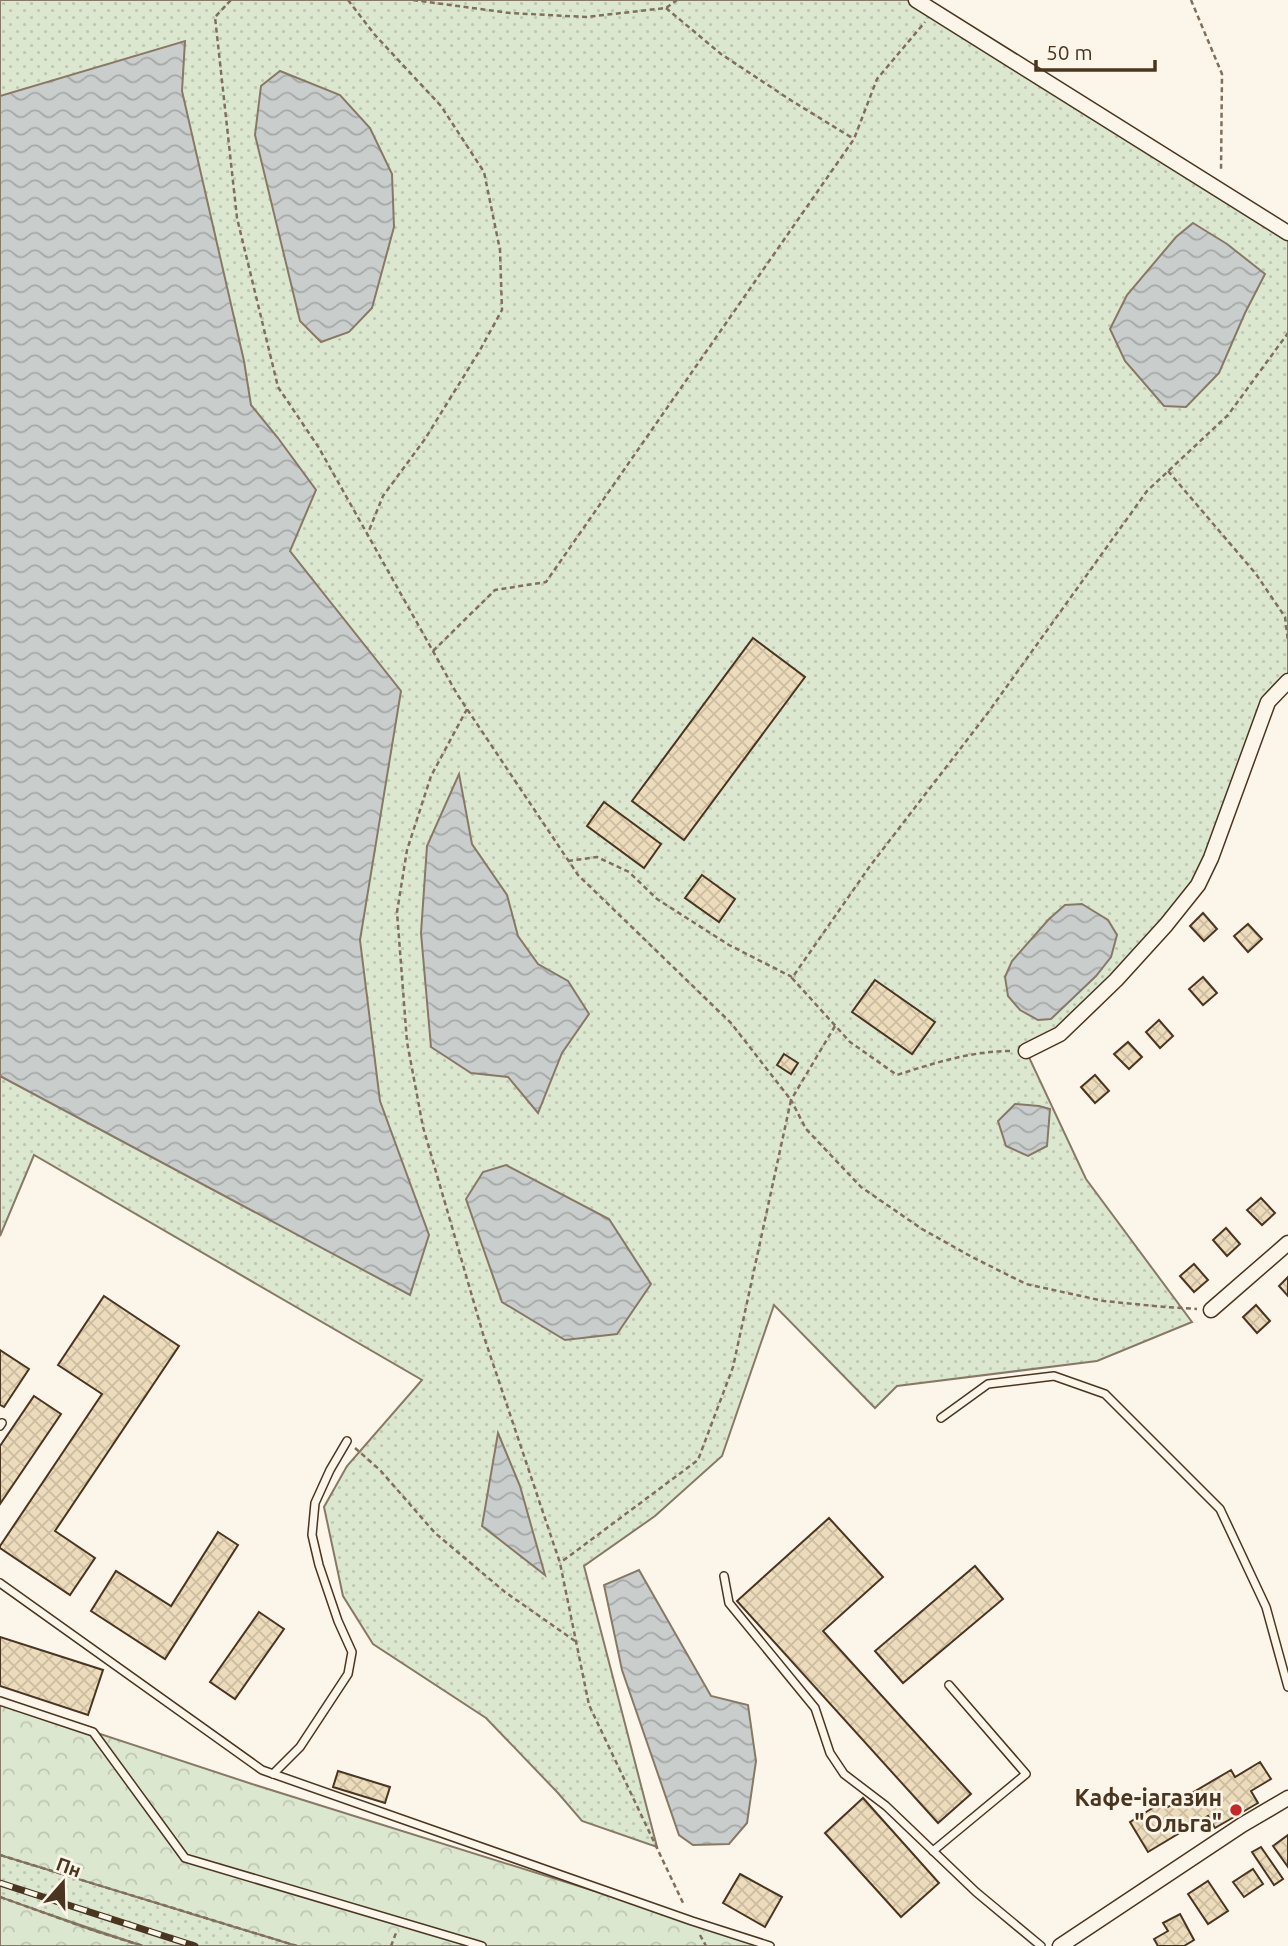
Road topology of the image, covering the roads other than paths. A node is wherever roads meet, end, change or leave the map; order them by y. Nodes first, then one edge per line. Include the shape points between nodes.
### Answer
1 (916, 0) edge
2 (1288, 233) edge
3 (1288, 681) edge
4 (1026, 1051) road end
5 (1288, 1243) edge
6 (1211, 1310) road end
7 (941, 1418) dead end
8 (347, 1441) road end
9 (724, 1576) dead end
10 (0, 1583) edge
11 (949, 1685) dead end
12 (1288, 1687) edge
13 (0, 1701) edge
14 (273, 1774) junction
15 (1288, 1798) edge
16 (933, 1851) junction
17 (482, 1946) edge
18 (770, 1946) edge
19 (1041, 1946) edge
20 (1060, 1946) edge

1 - 2 street
3 - 4 street via 1268,702 1198,885 1141,953 1060,1034
5 - 6 street
7 - 12 lane via 988,1384 1054,1376 1105,1394 1220,1509 1266,1607
8 - 14 lane via 315,1503 312,1535 352,1652 348,1674 300,1747
9 - 16 lane via 729,1603 815,1709 830,1753 844,1774 886,1805
10 - 14 lane
11 - 16 lane via 1026,1774
13 - 17 lane via 93,1732 185,1858
14 - 18 lane
15 - 20 street
16 - 19 lane

